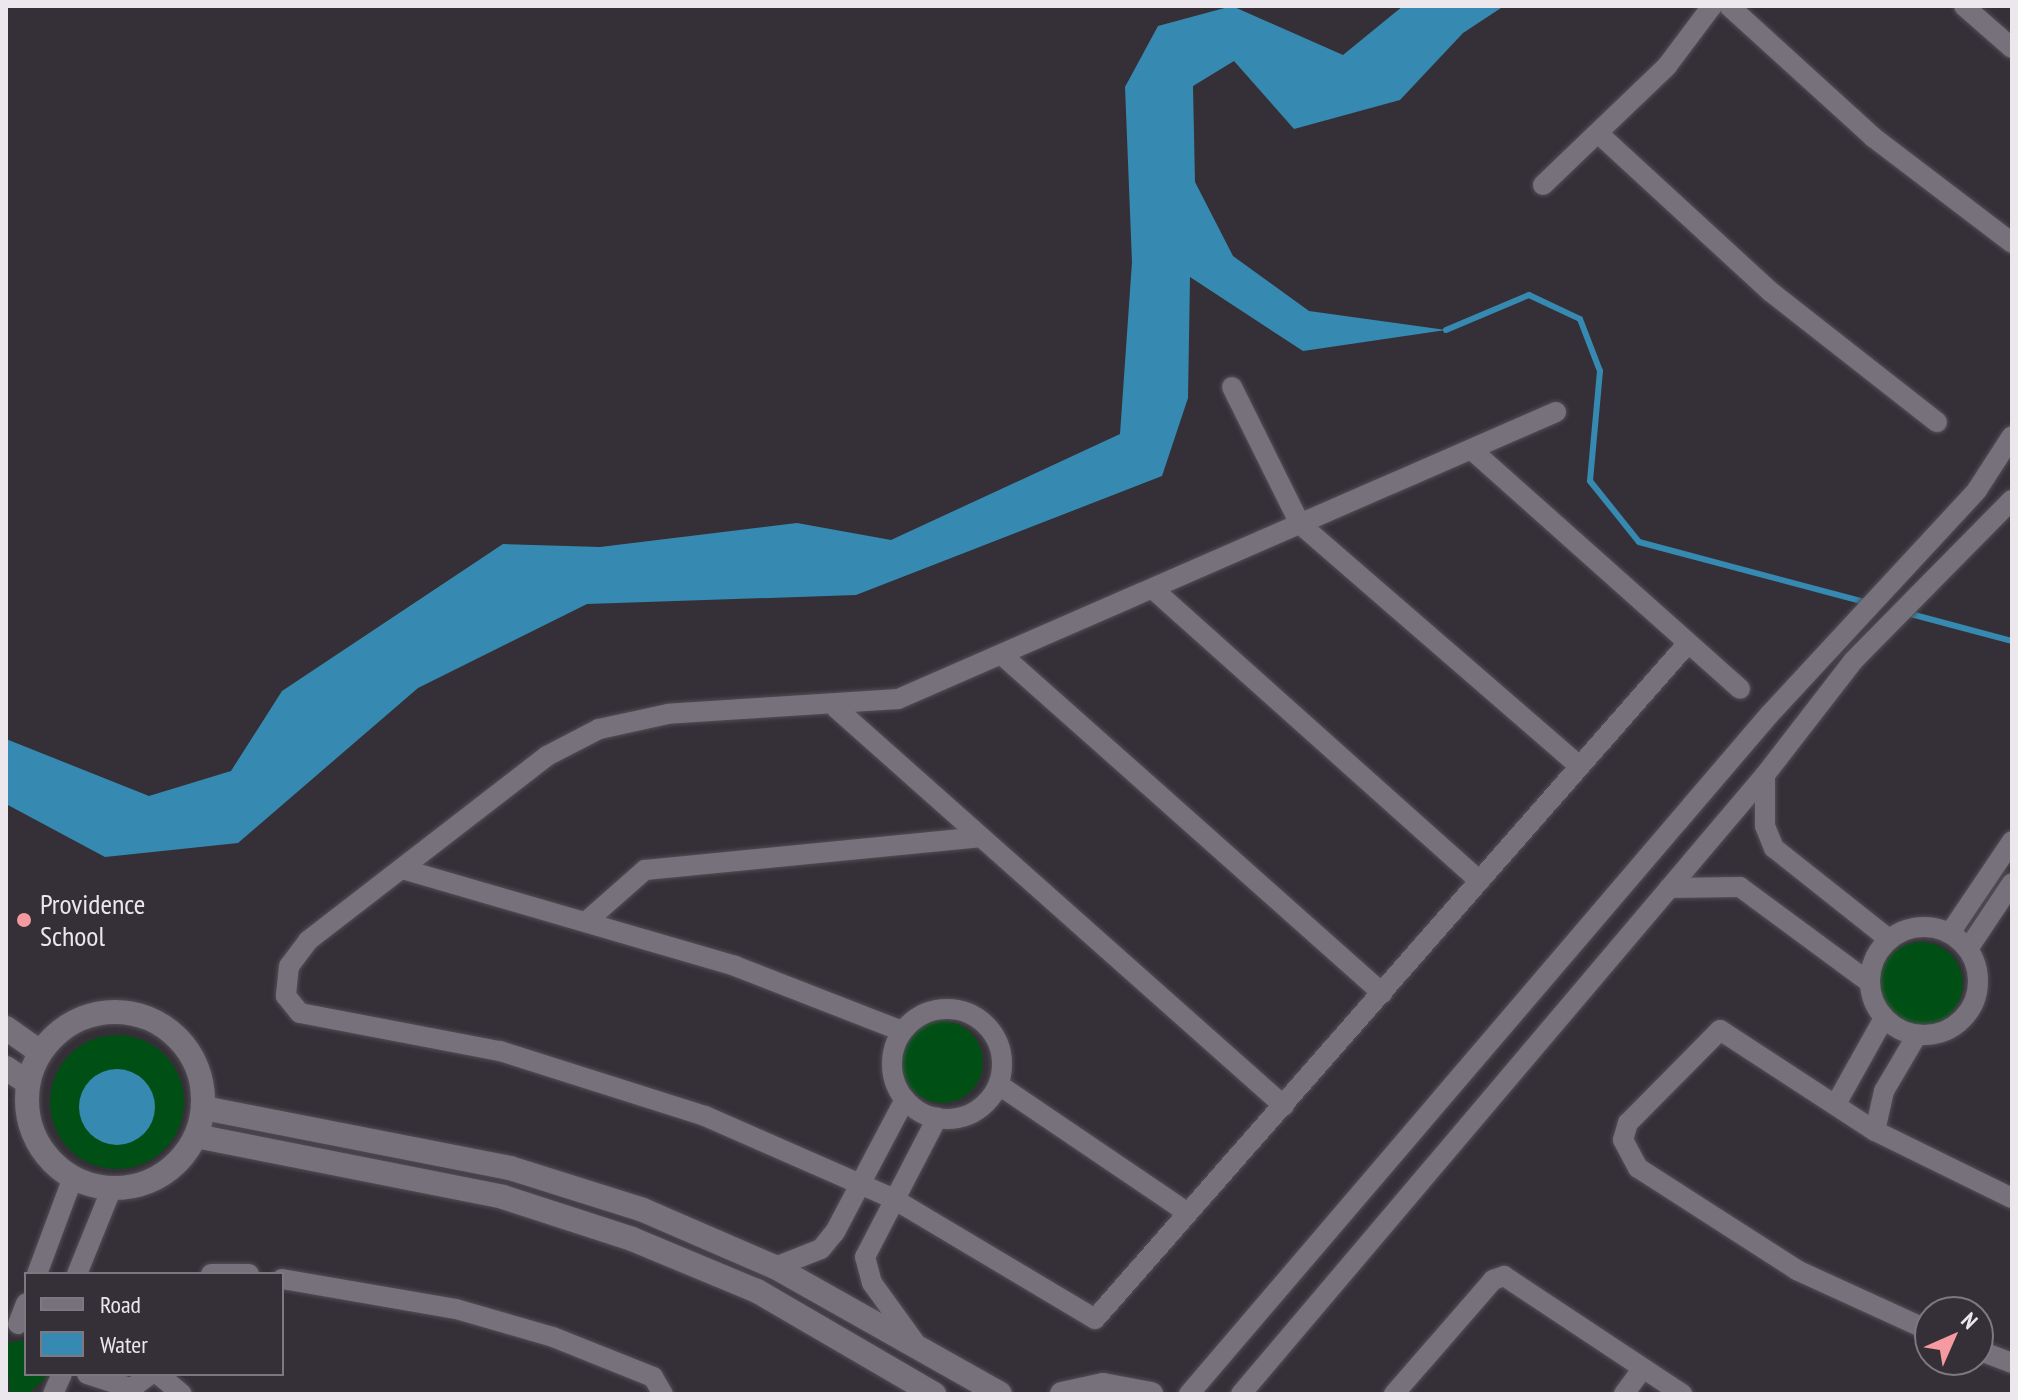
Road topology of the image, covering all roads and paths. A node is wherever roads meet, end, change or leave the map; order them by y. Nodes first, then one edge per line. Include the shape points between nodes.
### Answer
1 (1712, 6) edge
2 (1729, 6) edge
3 (1964, 6) edge
4 (2012, 48) edge
5 (1599, 134) junction
6 (1543, 185) dead end
7 (2012, 243) edge
8 (1232, 387) dead end
9 (1556, 412) dead end
10 (1937, 422) dead end
11 (2012, 436) edge
12 (1472, 450) junction
13 (2012, 500) edge
14 (1300, 524) junction
15 (1153, 589) junction
16 (1688, 643) junction
17 (1002, 655) junction
18 (1740, 689) dead end
19 (836, 708) junction
20 (1579, 766) junction
21 (1765, 775) junction
22 (979, 837) junction
23 (2012, 841) edge
24 (1993, 862) junction
25 (402, 869) junction
26 (2012, 874) edge
27 (1479, 880) junction
28 (2012, 883) edge
29 (1669, 888) junction
30 (588, 920) junction
31 (1950, 933) junction
32 (1889, 939) junction
33 (1968, 949) junction
34 (1869, 982) junction
35 (1382, 993) junction
36 (1884, 1018) junction
37 (6, 1028) edge
38 (902, 1031) junction
39 (1917, 1035) junction
40 (40, 1052) junction
41 (6, 1068) edge
42 (28, 1083) junction
43 (999, 1085) junction
44 (905, 1099) junction
45 (1836, 1104) junction
46 (1284, 1106) junction
47 (204, 1108) junction
48 (937, 1118) junction
49 (1875, 1131) junction
50 (196, 1136) junction
51 (73, 1177) junction
52 (861, 1182) junction
53 (112, 1188) junction
54 (892, 1198) junction
55 (2012, 1198) edge
56 (1188, 1213) junction
57 (775, 1267) junction
58 (38, 1272) edge
59 (78, 1272) edge
60 (284, 1279) edge
61 (1914, 1324) edge
62 (914, 1341) junction
63 (1641, 1371) junction
64 (92, 1376) edge
65 (160, 1376) edge
66 (163, 1376) edge
67 (658, 1385) edge
68 (126, 1390) edge
69 (182, 1394) edge
70 (934, 1394) edge
71 (1000, 1394) edge
72 (1062, 1394) edge
73 (1151, 1394) edge
74 (1189, 1394) edge
75 (1241, 1394) edge
76 (1394, 1394) edge
77 (1624, 1394) edge
78 (1682, 1394) edge

1 - 5 street via 1667,66
2 - 7 street via 1873,137
3 - 4 street
5 - 6 street
5 - 10 street via 1771,292
8 - 14 street
9 - 12 street
11 - 74 street via 1977,490 1834,647
12 - 14 street
12 - 16 street
13 - 21 street via 1931,576 1853,661
14 - 15 street
14 - 20 street
15 - 17 street
15 - 27 street
16 - 18 street
16 - 20 street
17 - 19 street via 898,699
17 - 35 street
19 - 22 street
19 - 25 street via 668,714 599,729 547,756
20 - 27 street
21 - 29 street
21 - 32 street via 1765,826 1774,848
22 - 30 street via 645,870
22 - 46 street
23 - 24 street
24 - 26 street
24 - 31 street
25 - 30 street
25 - 52 street via 308,941 289,966 286,996 300,1013 500,1051 705,1116
27 - 35 street
28 - 33 street
29 - 34 street via 1740,887
29 - 75 street
30 - 38 street
31 - 32 street via 1919,927
31 - 33 street
32 - 34 street
33 - 39 street via 1977,968 1972,1007 1942,1033
34 - 36 street
35 - 46 street
36 - 39 street
36 - 45 street
37 - 40 street
38 - 43 street via 931,1011 966,1011 994,1034
38 - 44 street via 892,1065
39 - 49 street via 1884,1091
40 - 42 street
40 - 47 street via 86,1016 144,1016 190,1052
41 - 42 street
42 - 51 street via 35,1137
43 - 48 street via 974,1113
43 - 56 street
44 - 48 street
44 - 52 street
45 - 49 street
45 - 61 street via 1720,1030 1628,1123 1623,1140 1638,1168 1797,1270
46 - 56 street
47 - 50 street
47 - 57 street via 510,1168 643,1210
48 - 54 street
49 - 55 street
50 - 53 street via 162,1175
50 - 70 street via 503,1197 632,1239 757,1291
51 - 53 street
51 - 58 street
52 - 54 street
52 - 57 street via 821,1249
53 - 59 street
54 - 56 street via 1095,1319
54 - 62 street via 865,1270
57 - 62 street
60 - 67 street via 456,1309
62 - 71 street
63 - 76 street via 1504,1276 1493,1280
63 - 77 street
63 - 78 street
64 - 68 street
65 - 68 street
66 - 69 street
72 - 73 street via 1103,1385

